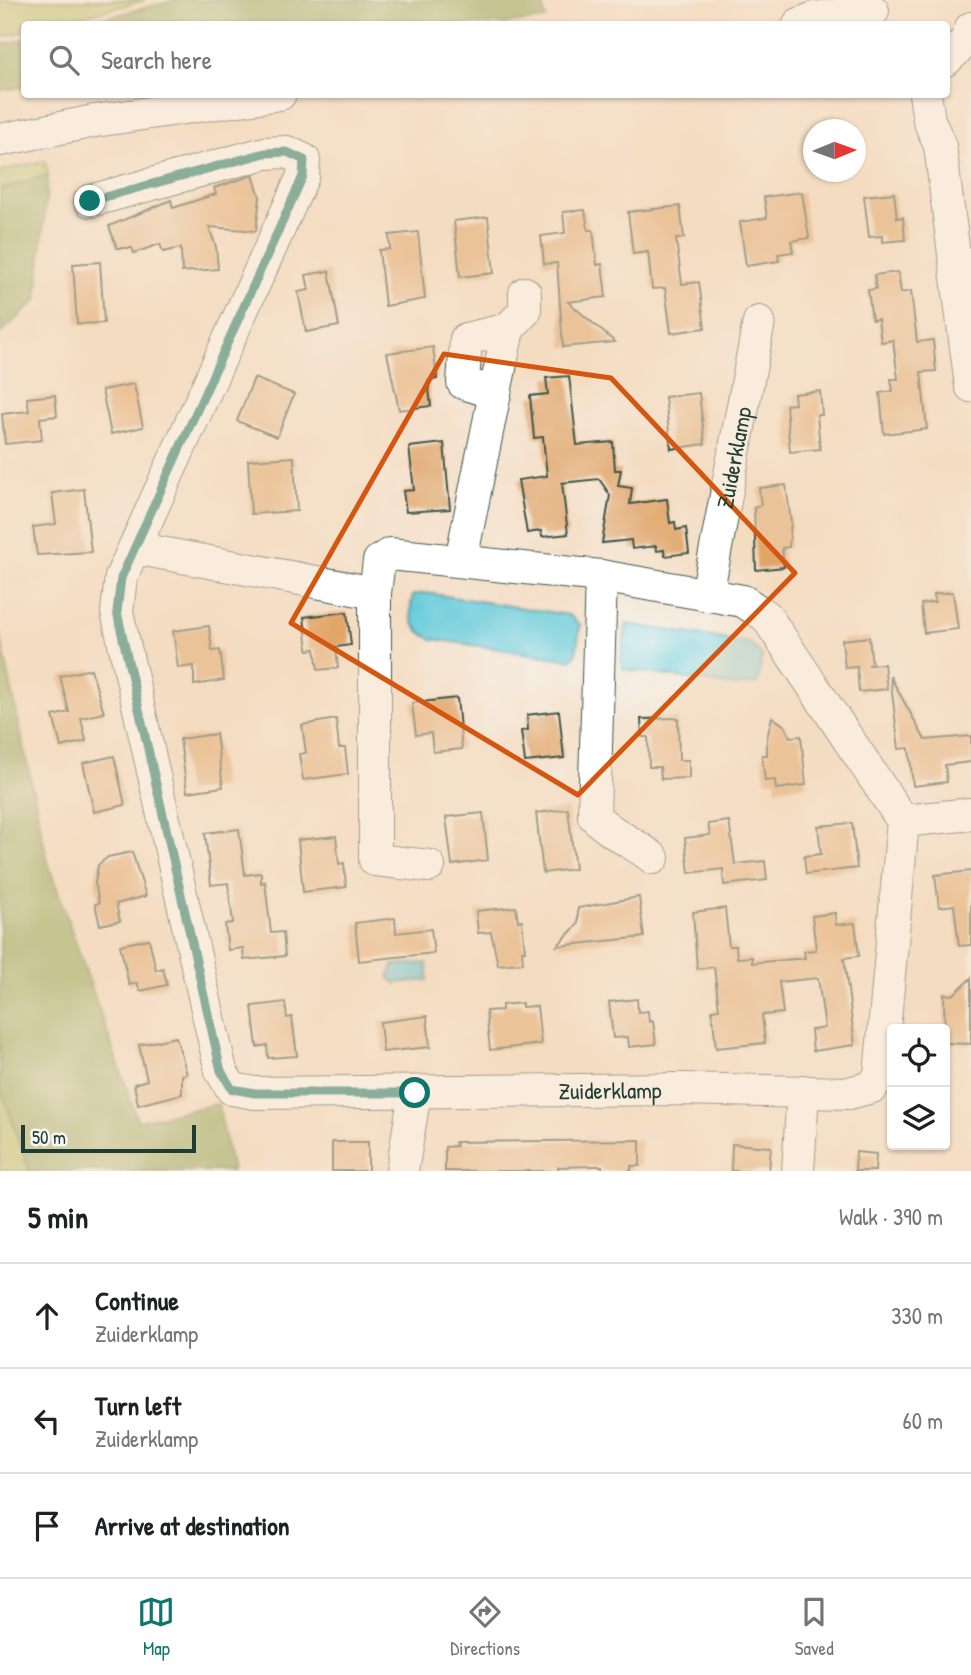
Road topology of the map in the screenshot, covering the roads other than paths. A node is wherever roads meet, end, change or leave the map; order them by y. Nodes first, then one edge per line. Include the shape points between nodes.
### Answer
1 (970, 0) edge
2 (971, 7) edge
3 (874, 12) edge
4 (807, 21) edge
5 (971, 28) edge
6 (950, 58) edge
7 (252, 98) edge
8 (926, 98) edge
9 (947, 98) edge
10 (0, 140) edge
11 (940, 146) junction
12 (90, 201) dead end
13 (525, 293) dead end
14 (759, 322) dead end
15 (971, 386) edge
16 (134, 548) junction
17 (461, 560) junction
18 (601, 576) junction
19 (375, 593) junction
20 (707, 595) junction
21 (971, 814) edge
22 (903, 821) junction
23 (653, 858) dead end
24 (429, 866) dead end
25 (803, 1091) junction
26 (415, 1093) junction
27 (402, 1171) edge
28 (798, 1171) edge

1 - 2 street
3 - 4 street
5 - 6 street
7 - 10 street
8 - 11 street
9 - 11 street via 949,121
11 - 15 street
12 - 16 street, Zuiderklamp via 265,153 287,152 304,160 303,176
13 - 17 street via 525,311 508,329
14 - 20 street, Zuiderklamp
16 - 19 street
16 - 26 street, Zuiderklamp via 121,578 117,612 221,1071 232,1089 255,1093
17 - 18 street
17 - 19 street via 390,554 379,561
18 - 20 street
18 - 23 street via 594,816 610,833
19 - 24 street via 375,860
20 - 22 street via 743,601 766,616
21 - 22 street
22 - 25 street, Zuiderklamp via 880,1075 872,1087 849,1093
25 - 26 street, Zuiderklamp
25 - 28 street
26 - 27 street

